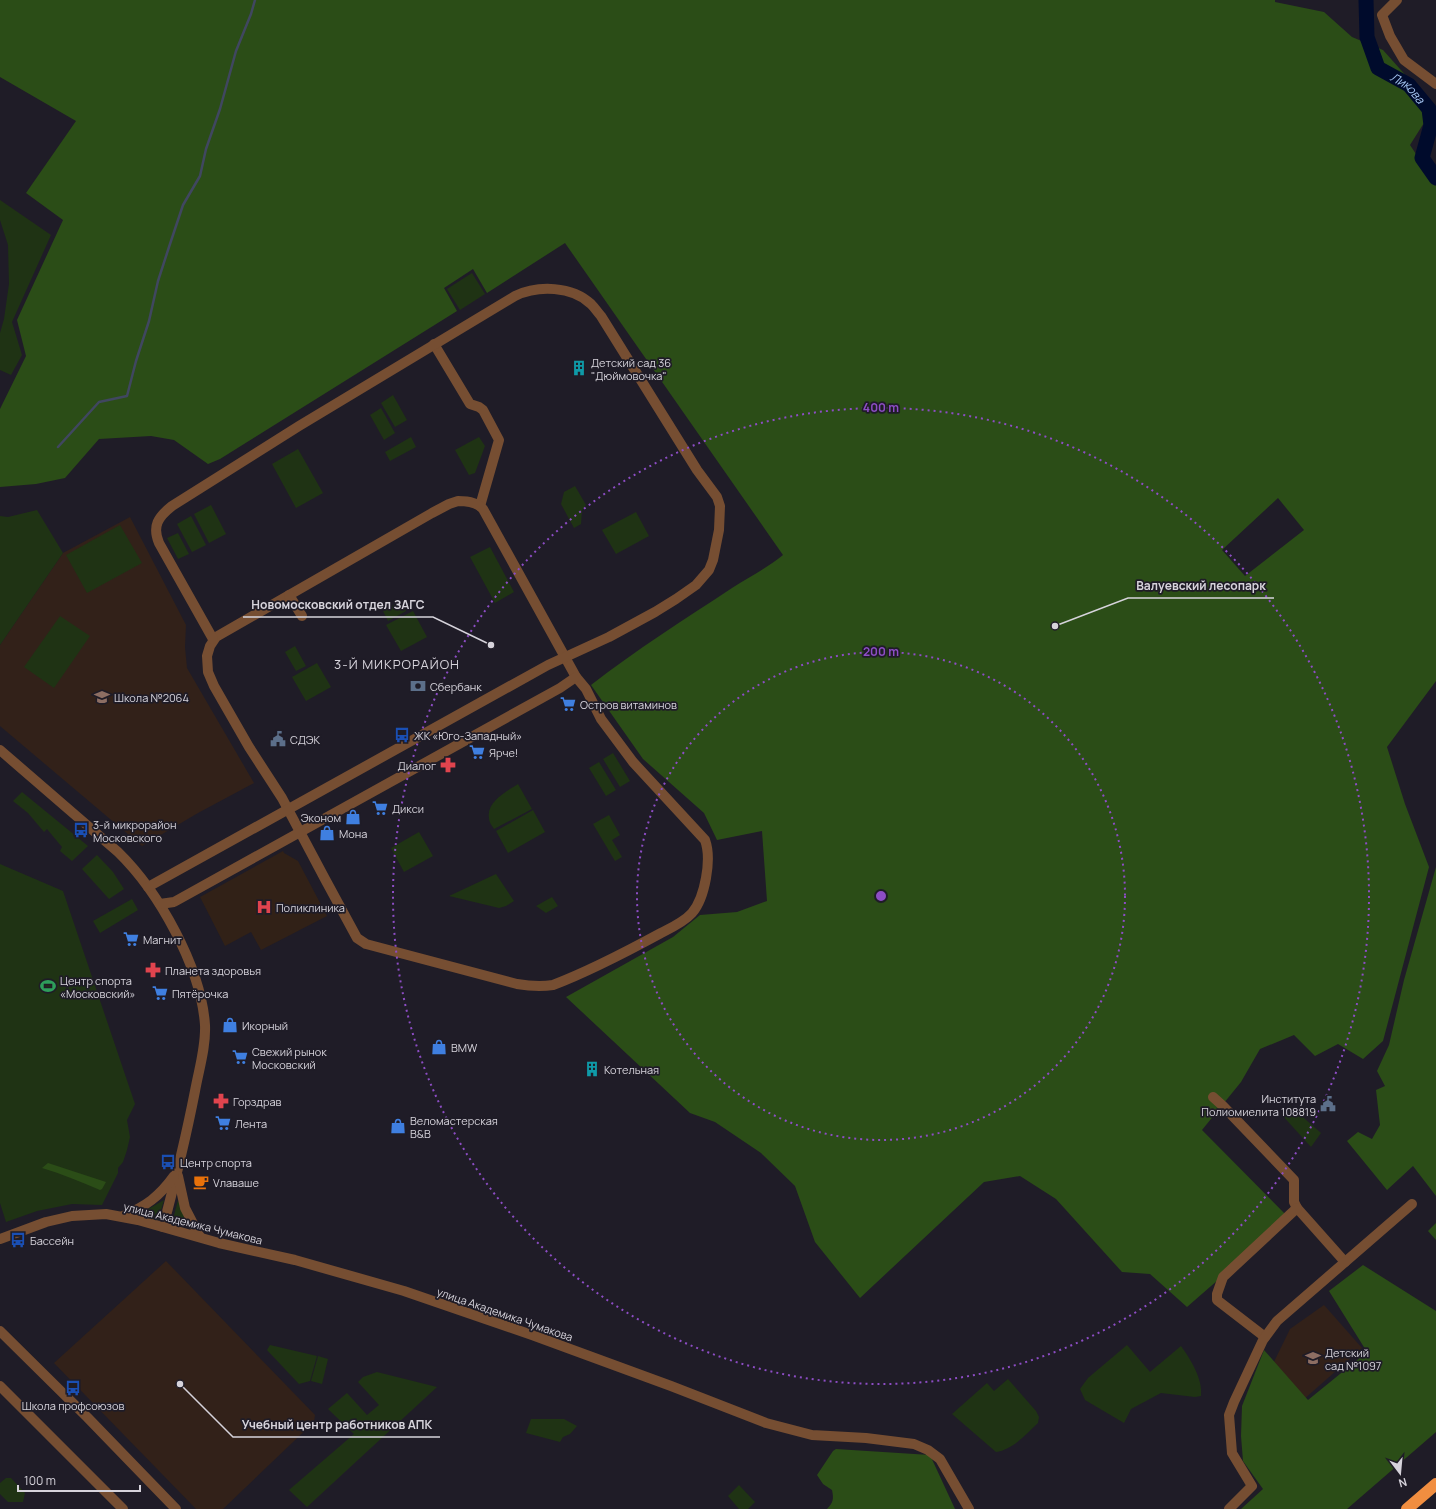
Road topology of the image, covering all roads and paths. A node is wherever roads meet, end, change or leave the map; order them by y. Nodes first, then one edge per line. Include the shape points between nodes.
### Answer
1 (1397, 0) edge
2 (1436, 84) edge
3 (434, 344) junction
4 (480, 506) junction
5 (289, 595) junction
6 (302, 616) dead end
7 (213, 639) junction
8 (565, 657) junction
9 (576, 677) junction
10 (0, 750) edge
11 (288, 810) junction
12 (300, 832) junction
13 (148, 887) junction
14 (160, 904) junction
15 (1213, 1097) dead end
16 (178, 1172) junction
17 (1412, 1204) dead end
18 (1297, 1208) junction
19 (123, 1216) junction
20 (163, 1227) junction
21 (200, 1237) junction
22 (0, 1239) edge
23 (1345, 1262) junction
24 (0, 1331) edge
25 (1265, 1337) junction
26 (0, 1386) edge
27 (1436, 1484) edge
28 (116, 1507) edge
29 (176, 1509) edge
30 (969, 1509) edge
31 (1229, 1509) edge
32 (1406, 1509) edge

1 - 2 street via 1382,15 1390,36 1404,60
3 - 4 street via 470,404 483,410 499,440
3 - 7 street via 208,482 167,510 160,518 155,534
3 - 8 street via 515,296 536,289 558,289 591,304 717,497 720,506 719,545 709,570 696,585 637,622
4 - 5 street via 466,501 449,504
4 - 8 street
5 - 6 street
5 - 7 street
7 - 11 street via 207,656 211,681
8 - 9 street
8 - 11 street
9 - 12 street
9 - 12 street via 586,689 601,719 633,762 705,840 709,853 703,892 693,912 674,926 553,985 517,984 366,944 358,938
10 - 13 street via 130,863
11 - 12 street
11 - 13 street
12 - 14 street via 174,902
13 - 14 street
14 - 16 street via 194,975 201,997 205,1025 205,1044
15 - 18 street via 1294,1180 1294,1202
16 - 19 street via 160,1195
16 - 20 street
16 - 21 street via 185,1208
17 - 23 street
18 - 23 street
18 - 25 street via 1224,1277 1217,1294 1217,1300
19 - 20 street, улица Академика Чумакова
19 - 22 street, улица Академика Чумакова via 72,1216 46,1222
20 - 21 street, улица Академика Чумакова
21 - 30 street, улица Академика Чумакова via 295,1260 427,1299 532,1334 766,1423 812,1435 914,1444 940,1459
23 - 25 street via 1277,1321
24 - 29 street
25 - 31 street via 1229,1415 1232,1452 1252,1486
26 - 28 street
27 - 32 highway

